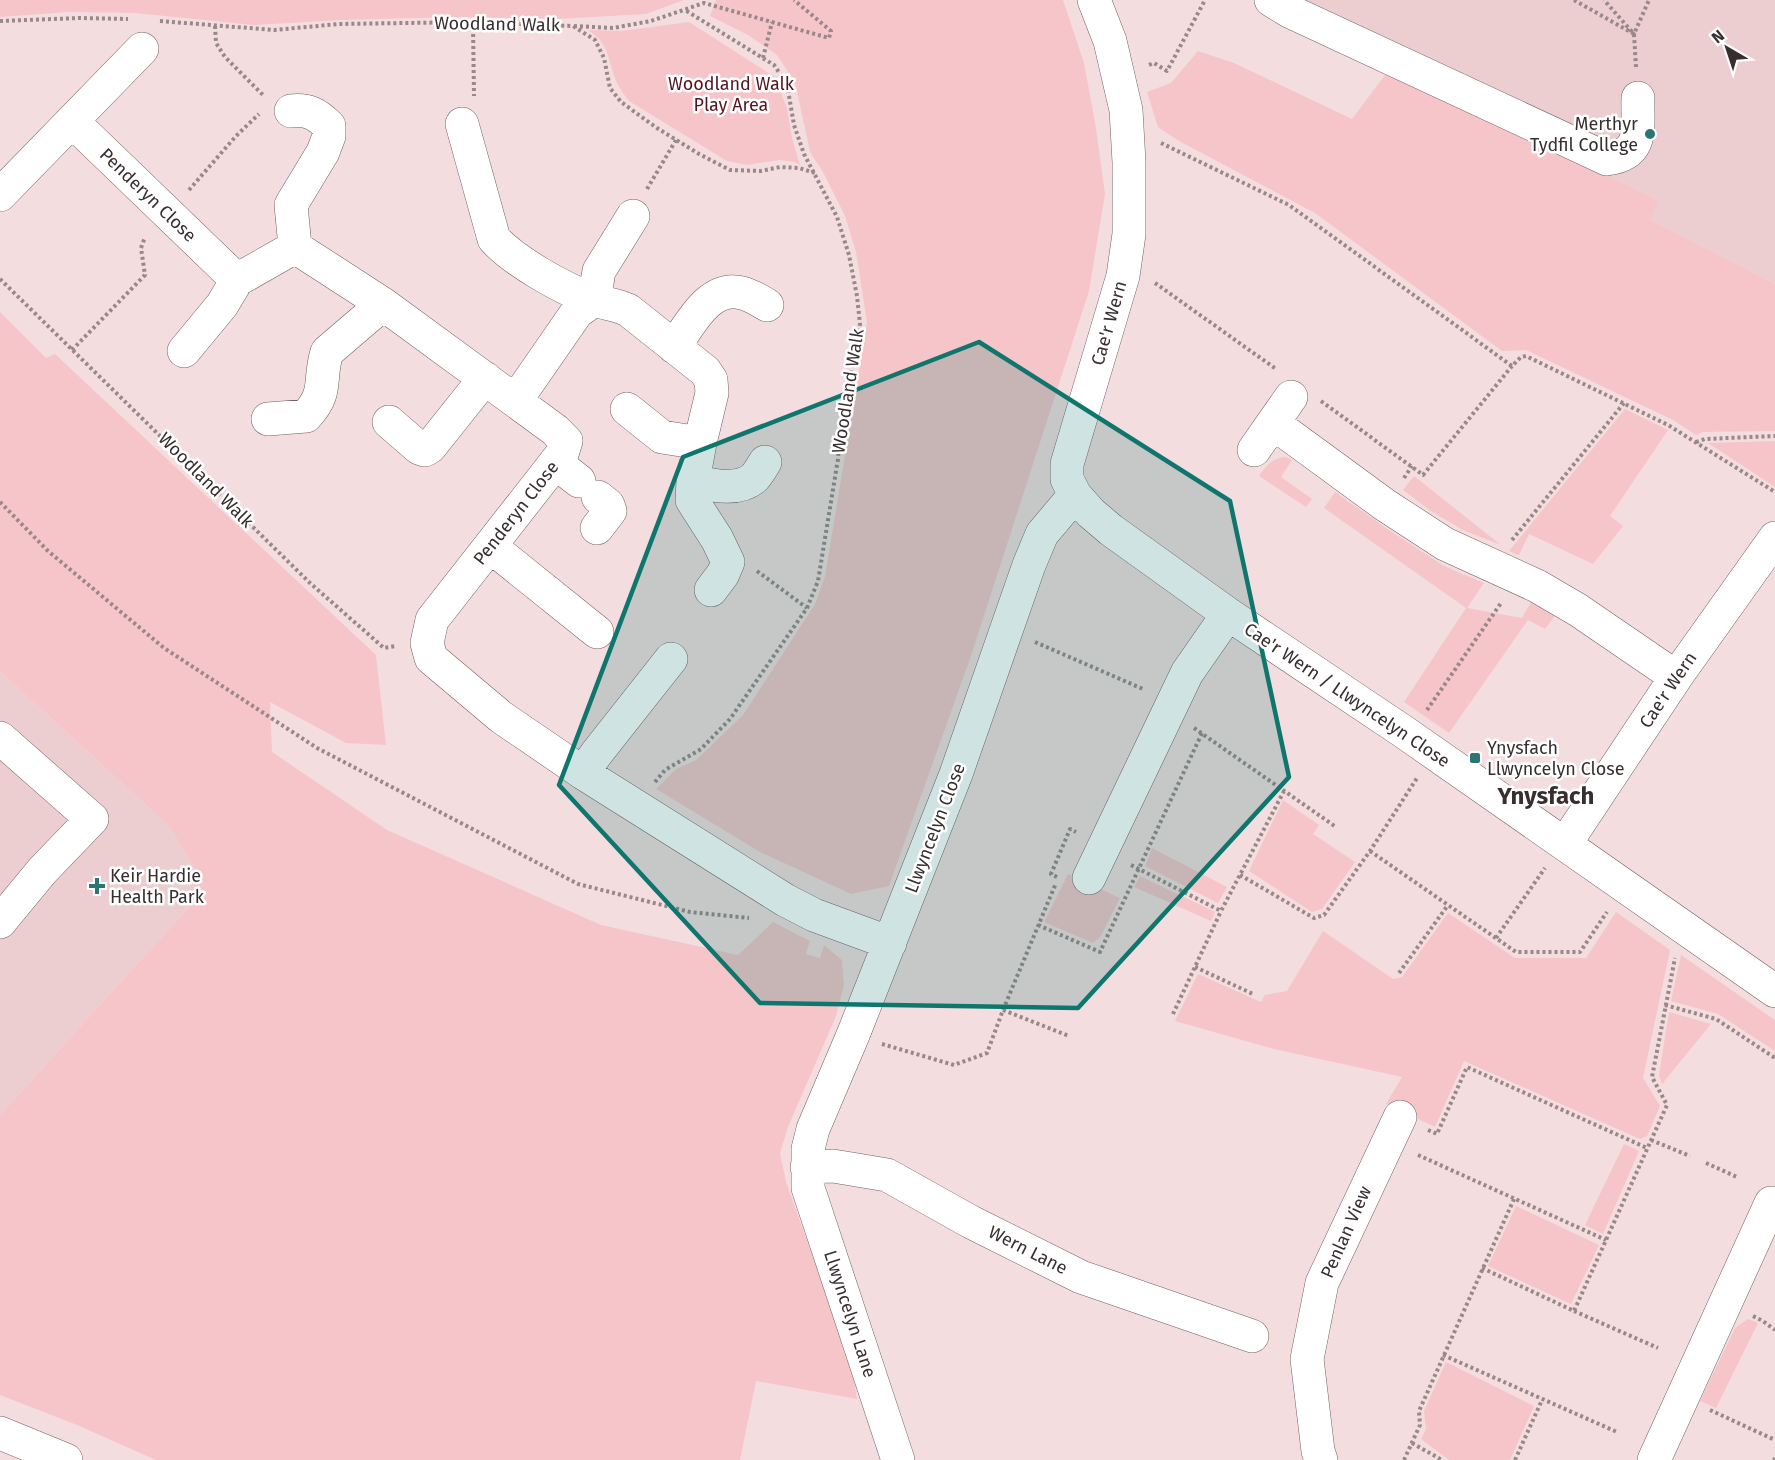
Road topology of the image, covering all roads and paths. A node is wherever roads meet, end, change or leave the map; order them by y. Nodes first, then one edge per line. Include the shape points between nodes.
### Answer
1 (794, 0) edge
2 (1094, 0) edge
3 (1205, 0) edge
4 (1271, 0) edge
5 (1574, 0) edge
6 (1604, 0) edge
7 (1649, 0) edge
8 (685, 10) junction
9 (129, 20) dead end
10 (0, 21) edge
11 (472, 22) junction
12 (772, 22) junction
13 (573, 26) junction
14 (1634, 34) junction
15 (147, 35) joint
16 (763, 58) junction
17 (1118, 73) junction
18 (1638, 98) dead end
19 (291, 111) dead end
20 (72, 120) junction
21 (462, 124) joint
22 (676, 140) junction
23 (1128, 146) junction
24 (815, 173) junction
25 (0, 195) edge
26 (633, 216) joint
27 (295, 247) junction
28 (1123, 276) junction
29 (0, 279) edge
30 (237, 280) junction
31 (594, 300) junction
32 (383, 303) junction
33 (767, 305) dead end
34 (674, 347) junction
35 (184, 351) dead end
36 (1512, 366) junction
37 (485, 378) junction
38 (1290, 398) junction
39 (516, 400) junction
40 (1624, 403) junction
41 (627, 409) dead end
42 (268, 419) dead end
43 (389, 422) dead end
44 (1775, 436) edge
45 (1696, 442) junction
46 (699, 443) junction
47 (1254, 450) dead end
48 (765, 462) dead end
49 (693, 481) junction
50 (1775, 492) edge
51 (1075, 495) junction
52 (0, 502) edge
53 (1775, 538) edge
54 (490, 546) junction
55 (728, 562) junction
56 (1506, 571) junction
57 (711, 590) dead end
58 (807, 608) junction
59 (1228, 614) junction
60 (597, 632) dead end
61 (427, 643) junction
62 (670, 658) dead end
63 (1676, 676) junction
64 (1404, 732) junction
65 (0, 738) edge
66 (1439, 757) junction
67 (583, 773) junction
68 (650, 787) dead end
69 (1284, 790) dead end
70 (1070, 829) dead end
71 (1565, 844) junction
72 (1370, 851) junction
73 (1137, 868) dead end
74 (1240, 875) junction
75 (1089, 878) dead end
76 (1625, 887) junction
77 (785, 900) junction
78 (1448, 905) junction
79 (1221, 911) junction
80 (0, 922) edge
81 (1691, 933) junction
82 (1496, 938) junction
83 (890, 943) junction
84 (1195, 968) junction
85 (1399, 973) dead end
86 (1775, 991) edge
87 (1253, 994) dead end
88 (1665, 1005) junction
89 (1003, 1010) junction
90 (1173, 1014) dead end
91 (853, 1035) junction
92 (1069, 1036) dead end
93 (1775, 1058) edge
94 (1400, 1117) dead end
95 (1437, 1134) dead end
96 (1651, 1140) junction
97 (1647, 1148) junction
98 (1690, 1156) dead end
99 (1426, 1159) dead end
100 (1706, 1163) dead end
101 (807, 1167) junction
102 (1737, 1177) dead end
103 (1514, 1199) junction
104 (1771, 1203) dead end
105 (1606, 1240) junction
106 (1482, 1268) junction
107 (1574, 1311) junction
108 (1252, 1336) dead end
109 (1658, 1348) dead end
110 (1443, 1355) junction
111 (1682, 1397) junction
112 (1542, 1400) junction
113 (1617, 1432) dead end
114 (0, 1433) edge
115 (1775, 1440) edge
116 (1413, 1443) junction
117 (66, 1460) edge
118 (898, 1460) edge
119 (1321, 1460) edge
120 (1404, 1460) edge
121 (1442, 1460) edge
122 (1515, 1460) edge
123 (1654, 1460) edge

1 - 12 path via 831,31 829,38
2 - 17 main road, Cae'r Wern
3 - 17 path via 1167,71 1154,63
4 - 18 main road via 1607,159 1632,150 1637,138
5 - 14 path
6 - 14 path
7 - 14 path
8 - 12 path via 704,3
8 - 13 path via 613,28
8 - 16 path
9 - 10 path
11 - 13 path, Woodland Walk
11 - 15 path, Woodland Walk via 339,24
11 - 21 path via 474,104
12 - 16 path
13 - 22 path, Woodland Walk via 595,40 604,58 610,88 621,102
15 - 20 main road
16 - 24 path via 774,65 787,84 794,125
17 - 23 main road, Cae'r Wern
19 - 27 main road via 303,110 319,116 329,126 323,152 291,205
20 - 25 main road
20 - 30 main road, Penderyn Close
21 - 31 main road via 494,239 506,252
22 - 24 path, Woodland Walk via 730,170 780,167
22 - 26 path
23 - 28 main road, Cae'r Wern via 1129,234
23 - 36 path via 1157,142 1289,205
24 - 58 path, Woodland Walk via 837,217 849,255 860,324 818,580
26 - 31 main road via 599,271
27 - 30 main road
27 - 32 main road, Penderyn Close
28 - 38 path via 1150,280
28 - 51 main road, Cae'r Wern via 1067,464 1067,479
29 - 61 path, Woodland Walk via 303,576 384,648
30 - 35 main road
31 - 34 main road via 628,310
31 - 39 main road via 577,312
32 - 37 main road, Penderyn Close
32 - 42 main road via 327,352 317,405 306,416
33 - 34 main road via 742,293 722,292 706,303
34 - 46 main road via 711,380 712,393
36 - 38 path via 1423,475
36 - 40 path via 1526,356
37 - 39 main road, Penderyn Close
37 - 43 main road via 425,450
38 - 47 main road
38 - 56 main road via 1396,513 1445,544
39 - 54 main road, Penderyn Close via 566,441 583,492
40 - 45 path
40 - 56 path via 1500,554
41 - 46 main road via 662,436
44 - 45 path
45 - 50 path
46 - 49 main road
48 - 49 main road via 753,478 736,485 722,488
49 - 55 main road via 692,500
51 - 59 main road, Cae'r Wern / Llwyncelyn Close via 1111,530
51 - 83 main road, Llwyncelyn Close via 1042,534 1029,565 956,774
52 - 77 path via 48,551 164,648 317,748 578,884 690,912 769,920
53 - 63 main road, Cae'r Wern
54 - 60 main road
54 - 61 main road, Penderyn Close via 432,620
55 - 57 main road
55 - 58 path via 750,565
56 - 63 main road via 1578,610
56 - 64 path via 1424,715
58 - 68 path, Woodland Walk via 730,719 701,749 665,770
59 - 64 main road, Cae'r Wern / Llwyncelyn Close
59 - 75 main road via 1187,673
61 - 67 main road via 431,658 445,671 501,717
62 - 67 main road
63 - 71 main road, Cae'r Wern
64 - 66 main road, Cae'r Wern / Llwyncelyn Close
65 - 80 main road via 92,819
66 - 71 main road, Cae'r Wern / Llwyncelyn Close
66 - 72 path via 1417,778
67 - 77 main road
69 - 74 path
70 - 89 path via 1051,874 1059,878
71 - 76 main road, Cae'r Wern / Llwyncelyn Close
71 - 82 path
72 - 74 path via 1324,915 1314,918
72 - 78 path
73 - 79 path
74 - 79 path
76 - 81 main road
76 - 82 path via 1580,952 1516,952
77 - 83 main road
78 - 82 path
78 - 85 path
79 - 84 path
81 - 86 main road
81 - 88 path via 1676,951
83 - 91 main road, Llwyncelyn Close
84 - 87 path
84 - 90 path
88 - 93 path via 1716,1018
88 - 96 path via 1652,1077 1667,1106
89 - 91 path via 987,1053 954,1065
89 - 92 path
91 - 101 main road, Llwyncelyn Close via 813,1129
94 - 119 main road, Penlan View via 1322,1283 1307,1359
95 - 97 path via 1467,1067
96 - 97 path
96 - 98 path
97 - 105 path
99 - 103 path
100 - 102 path
101 - 108 main road, Wern Lane via 887,1175 1081,1277
101 - 118 main road, Llwyncelyn Lane via 811,1198
103 - 105 path
103 - 106 path
104 - 111 main road
105 - 107 path
106 - 107 path
106 - 110 path
107 - 109 path
110 - 112 path
110 - 116 path via 1419,1411 1420,1425
111 - 115 path
111 - 123 main road
112 - 113 path
112 - 122 path
114 - 117 main road
116 - 120 path
116 - 121 path

